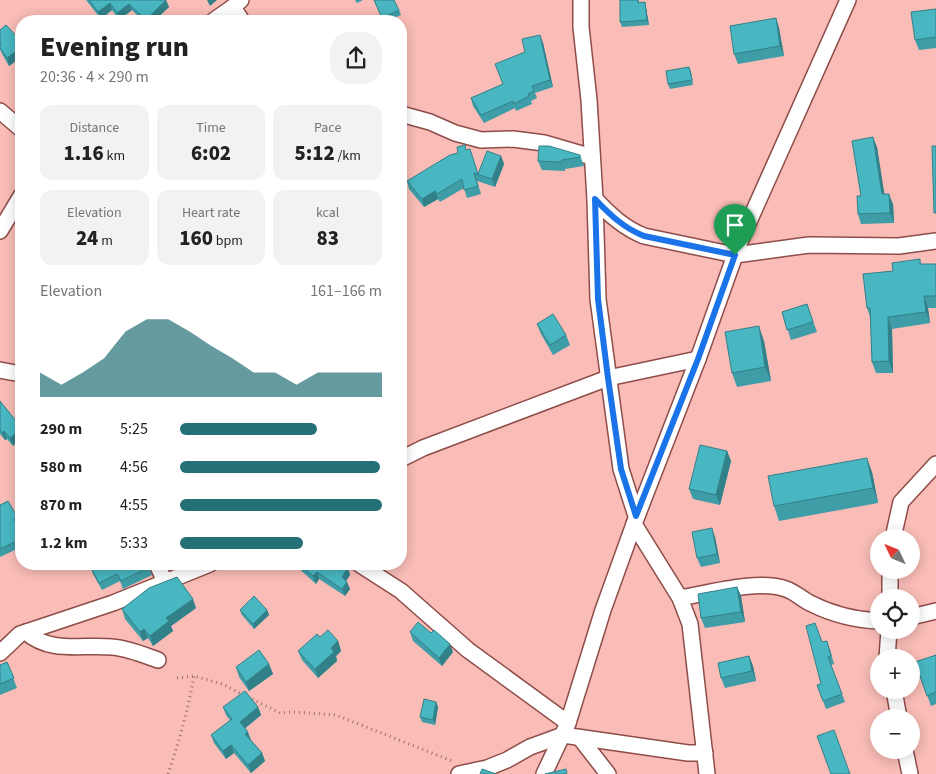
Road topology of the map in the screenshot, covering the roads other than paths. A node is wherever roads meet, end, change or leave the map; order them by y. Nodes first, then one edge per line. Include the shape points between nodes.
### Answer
1 (581, 0) edge
2 (848, 0) edge
3 (237, 4) edge
4 (221, 15) edge
5 (0, 111) edge
6 (407, 116) edge
7 (15, 124) edge
8 (592, 157) junction
9 (595, 199) junction
10 (15, 206) edge
11 (0, 231) edge
12 (936, 242) edge
13 (735, 255) junction
14 (698, 359) junction
15 (0, 370) edge
16 (15, 373) edge
17 (608, 378) junction
18 (407, 456) edge
19 (936, 464) edge
20 (635, 520) junction
21 (895, 529) edge
22 (160, 570) edge
23 (195, 570) edge
24 (368, 570) edge
25 (165, 582) junction
26 (680, 598) junction
27 (936, 612) edge
28 (920, 615) edge
29 (870, 620) edge
30 (23, 633) junction
31 (0, 642) edge
32 (0, 653) edge
33 (158, 660) dead end
34 (566, 729) junction
35 (580, 738) junction
36 (705, 753) junction
37 (907, 759) edge
38 (459, 774) edge
39 (544, 774) edge
40 (608, 774) edge
41 (708, 774) edge
42 (910, 774) edge

1 - 8 street
2 - 13 street
3 - 4 street
5 - 7 street
6 - 8 street via 481,140 513,139 544,143
8 - 9 street
9 - 13 street via 614,219 633,232
9 - 17 street via 598,299
10 - 11 street
12 - 13 street via 899,246 809,245
13 - 14 street
14 - 17 street
14 - 20 street
15 - 16 street
17 - 18 street
17 - 20 street via 621,469
19 - 21 street via 901,502
20 - 26 street
20 - 34 street
22 - 25 street
23 - 25 street
24 - 34 street via 401,591
25 - 30 street via 113,604
26 - 29 street via 772,585 840,614
26 - 36 street via 690,624
27 - 28 street
30 - 31 street
30 - 32 street
30 - 33 street via 59,647 115,647
34 - 35 street
34 - 38 street via 507,760
34 - 39 street
35 - 36 street
35 - 40 street
36 - 41 street
37 - 42 street

